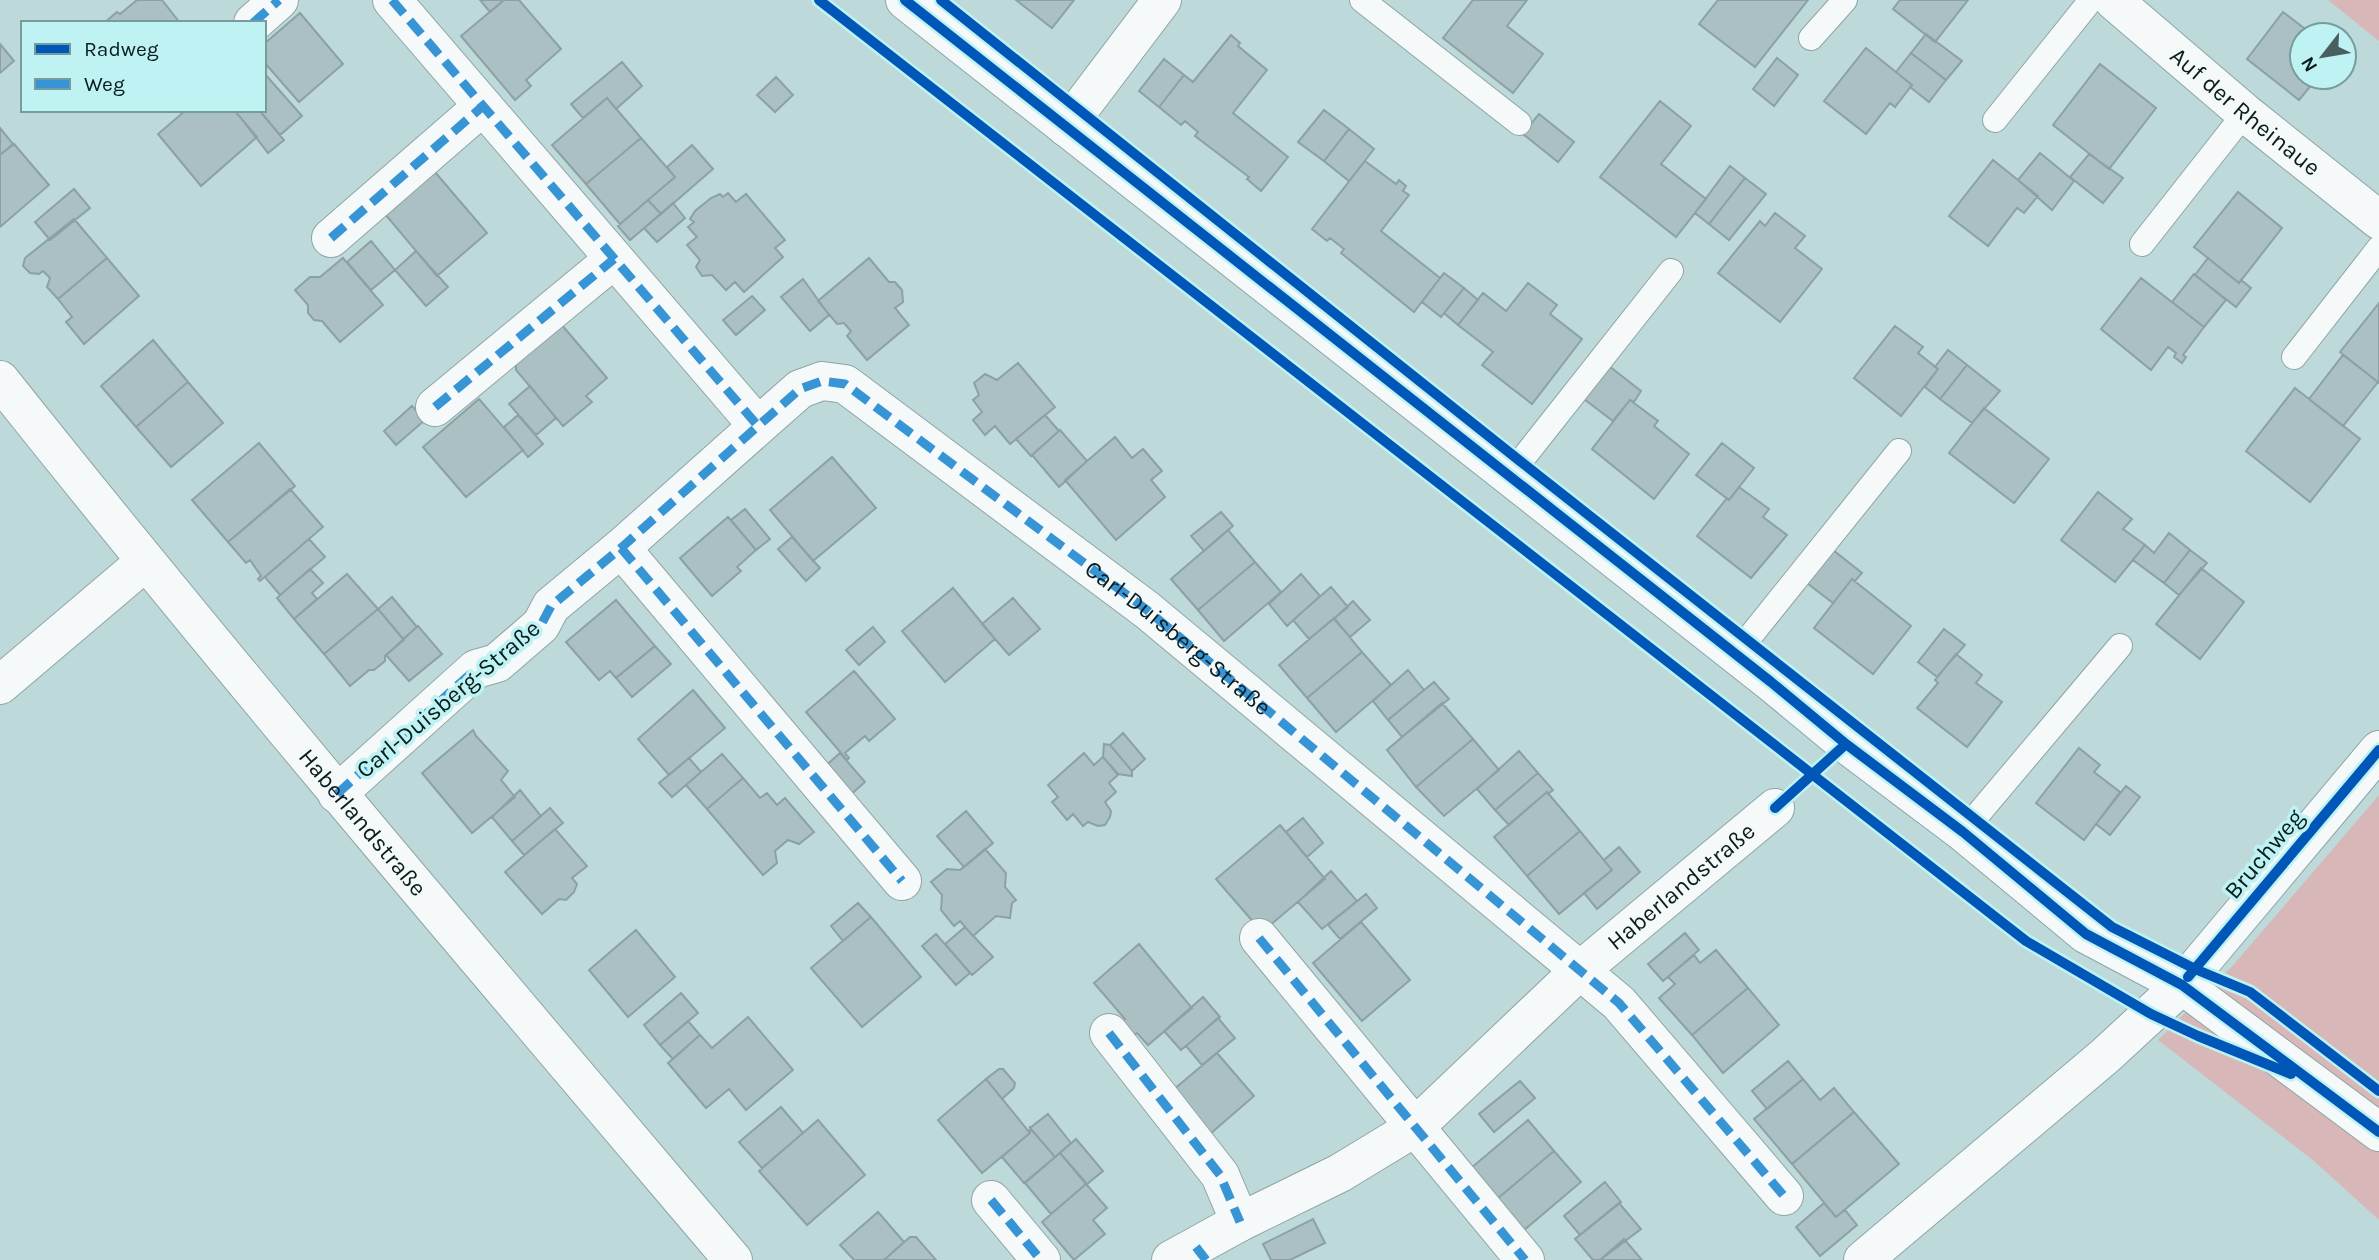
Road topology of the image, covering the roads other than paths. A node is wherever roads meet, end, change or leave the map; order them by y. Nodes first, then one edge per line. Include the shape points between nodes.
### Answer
1 (279, 0) edge
2 (392, 0) edge
3 (905, 0) edge
4 (1162, 0) edge
5 (1362, 0) edge
6 (1845, 0) edge
7 (2091, 0) edge
8 (2113, 0) edge
9 (255, 21) edge
10 (1811, 38) dead end
11 (483, 106) junction
12 (2245, 113) junction
13 (1996, 120) dead end
14 (1519, 123) dead end
15 (1066, 127) junction
16 (2379, 220) edge
17 (331, 238) dead end
18 (2142, 244) dead end
19 (2379, 248) edge
20 (614, 259) junction
21 (1671, 271) dead end
22 (2294, 357) dead end
23 (0, 380) edge
24 (435, 407) dead end
25 (758, 426) junction
26 (1899, 451) dead end
27 (1509, 476) junction
28 (621, 548) junction
29 (145, 562) junction
30 (2120, 646) dead end
31 (1736, 654) junction
32 (0, 685) edge
33 (2379, 750) edge
34 (337, 794) junction
35 (1775, 808) dead end
36 (1963, 832) junction
37 (902, 881) dead end
38 (1259, 938) dead end
39 (1578, 972) junction
40 (2182, 985) junction
41 (1109, 1033) dead end
42 (1414, 1128) junction
43 (2379, 1132) edge
44 (1784, 1196) dead end
45 (991, 1200) dead end
46 (1240, 1222) junction
47 (1191, 1256) edge
48 (733, 1260) edge
49 (1041, 1260) edge
50 (1525, 1260) edge
51 (1863, 1260) edge

1 - 9 street
2 - 11 street
3 - 15 street
4 - 15 street
5 - 14 lane
6 - 10 lane
7 - 13 lane
8 - 12 street, Auf der Rheinaue
11 - 17 street
11 - 20 street
12 - 16 street, Auf der Rheinaue
12 - 18 lane
15 - 27 street
19 - 22 lane
20 - 24 street
20 - 25 street
21 - 27 lane
23 - 29 street, Haberlandstraße
25 - 28 street, Carl-Duisberg-Straße
25 - 39 street, Carl-Duisberg-Straße via 800,389 822,380 845,384 1147,610
26 - 31 lane
27 - 31 street
28 - 34 street, Carl-Duisberg-Straße via 551,606 541,625 497,663 476,669
28 - 37 street
29 - 32 street
29 - 34 street, Haberlandstraße
30 - 36 lane
31 - 36 street
33 - 40 street, Bruchweg
34 - 48 street, Haberlandstraße
35 - 39 street, Haberlandstraße
36 - 40 street via 2086,934
38 - 42 street
39 - 42 street, Haberlandstraße
39 - 44 street via 1619,1003
40 - 43 street
40 - 51 street, Bruchweg
41 - 46 street via 1220,1175
42 - 46 street, Haberlandstraße via 1340,1173
42 - 50 street
45 - 49 street
46 - 47 street, Haberlandstraße

